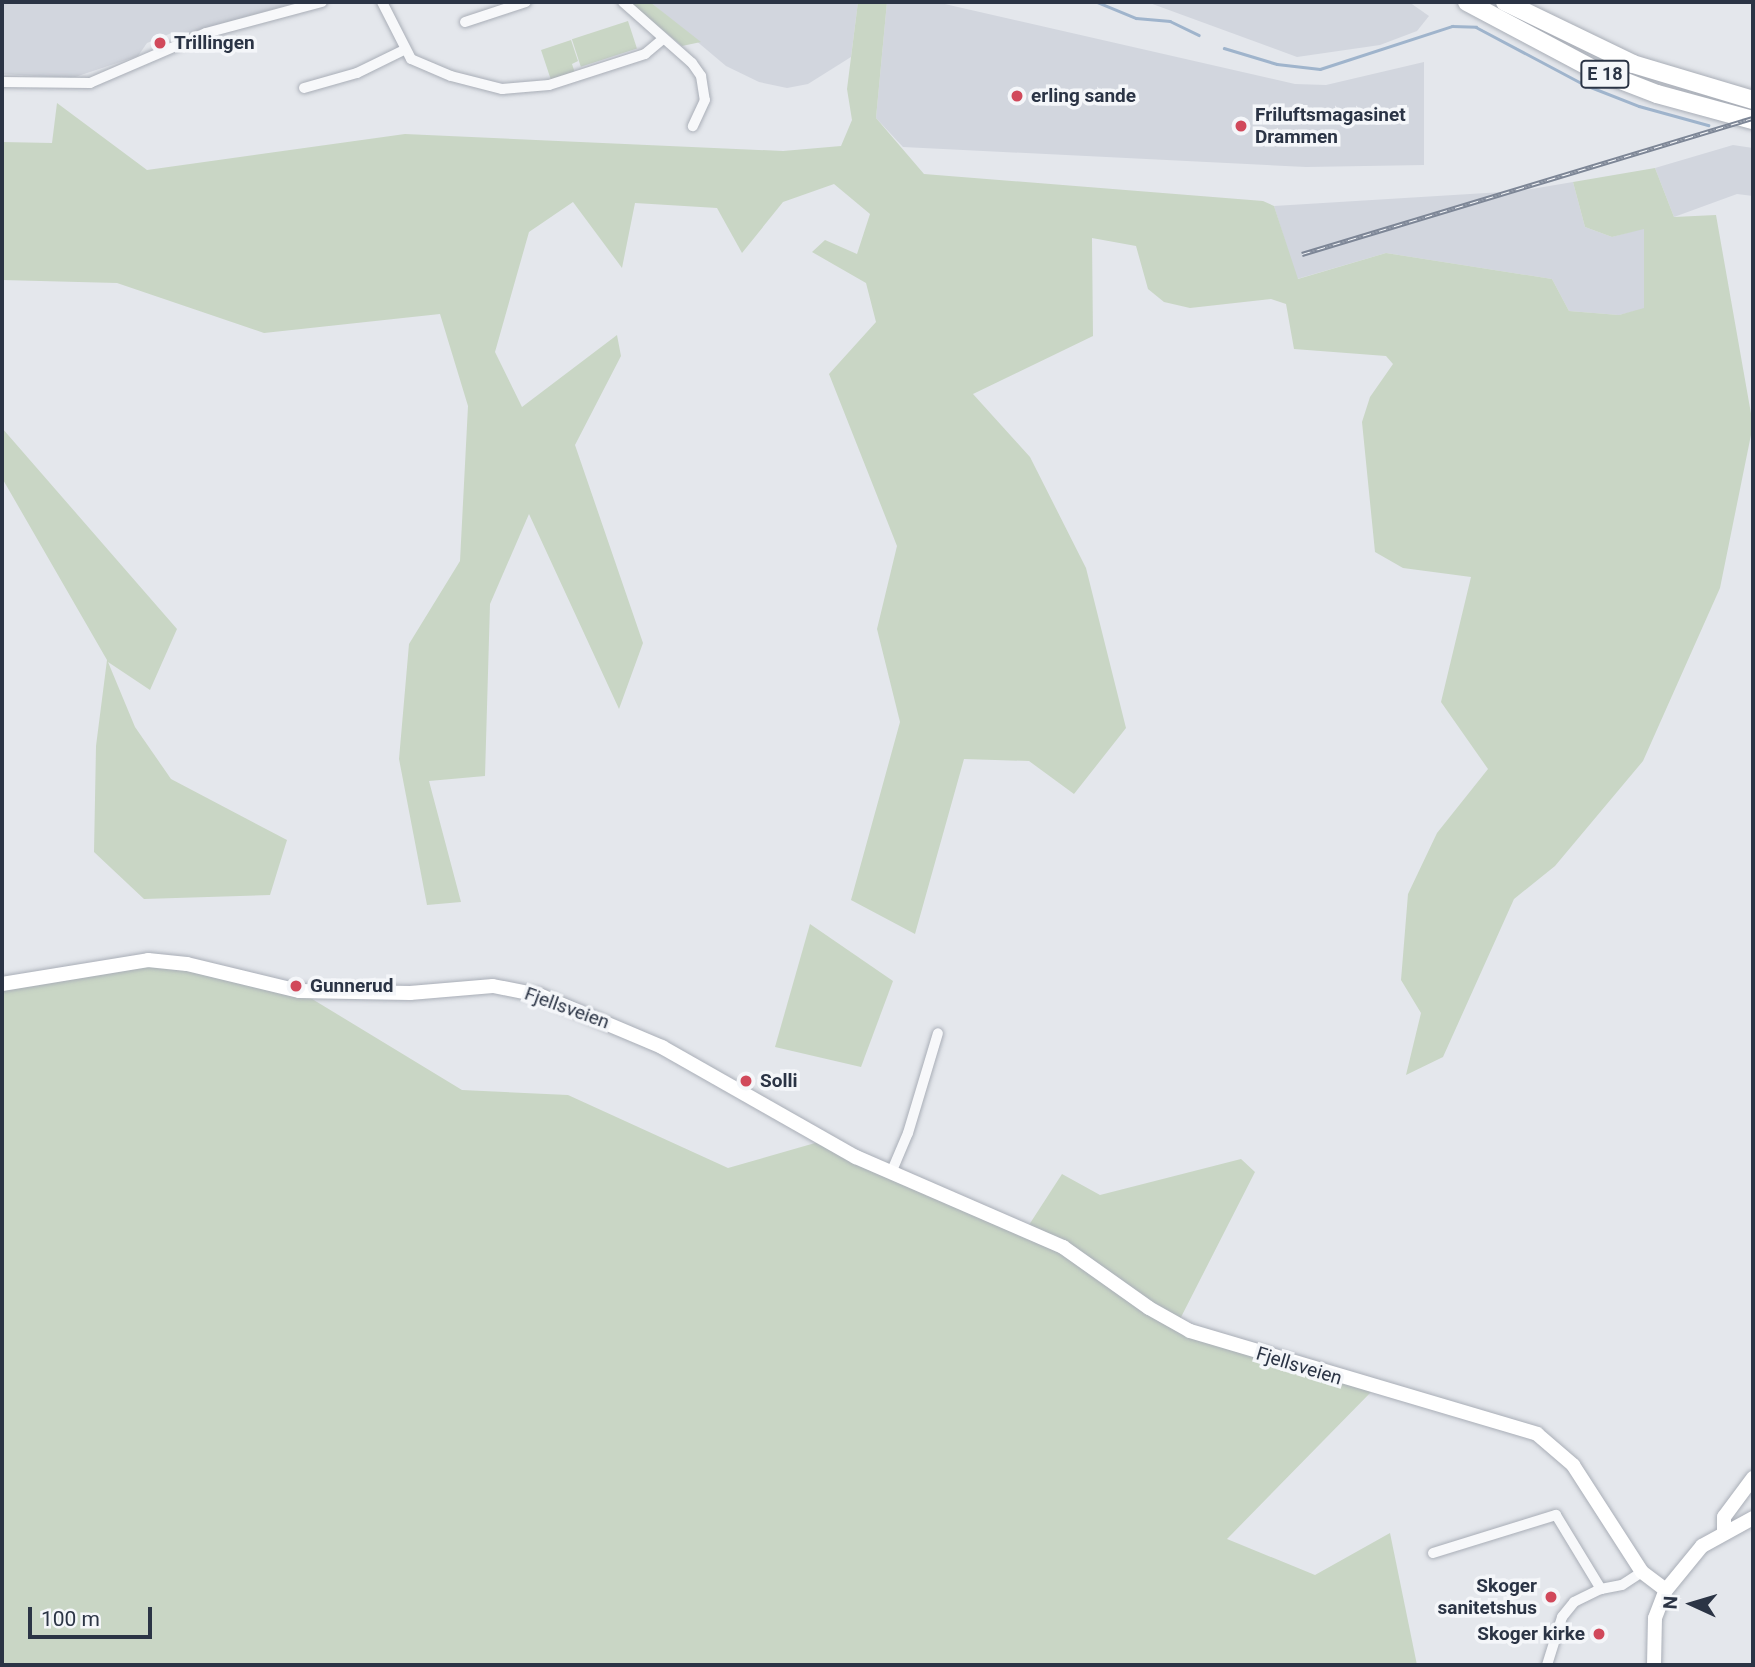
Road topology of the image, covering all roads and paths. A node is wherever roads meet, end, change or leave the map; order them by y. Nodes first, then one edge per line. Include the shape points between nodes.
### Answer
1 (322, 2) edge
2 (382, 2) edge
3 (526, 2) edge
4 (623, 2) edge
5 (1467, 2) edge
6 (1506, 2) edge
7 (465, 22) dead end
8 (663, 38) junction
9 (404, 50) junction
10 (2, 82) edge
11 (304, 88) dead end
12 (1753, 100) edge
13 (1753, 120) edge
14 (693, 126) dead end
15 (2, 984) edge
16 (938, 1034) dead end
17 (891, 1173) junction
18 (1753, 1478) edge
19 (1753, 1518) edge
20 (1724, 1532) junction
21 (1433, 1553) dead end
22 (1642, 1572) junction
23 (1601, 1589) junction
24 (1666, 1590) junction
25 (1547, 1665) edge
26 (1654, 1665) edge

1 - 10 street via 205,33 90,83
2 - 9 street
3 - 7 street
4 - 8 street
5 - 13 highway, E 18 via 1595,70 1657,94
6 - 12 highway, E 18 via 1633,64
8 - 9 street via 635,58 522,90 450,76 416,62
8 - 14 street via 692,62 704,82 705,100
9 - 11 street via 357,74
15 - 17 main road, Fjellsveien via 148,960 316,992 514,988 662,1046
16 - 17 street
17 - 22 main road, Fjellsveien via 1063,1247 1190,1331 1537,1434 1578,1472
18 - 20 main road via 1724,1517
19 - 20 main road
20 - 24 main road via 1696,1552
21 - 23 street via 1556,1515
22 - 23 street via 1622,1586
22 - 24 main road, Fjellsveien
23 - 25 street via 1568,1609
24 - 26 main road via 1655,1618

